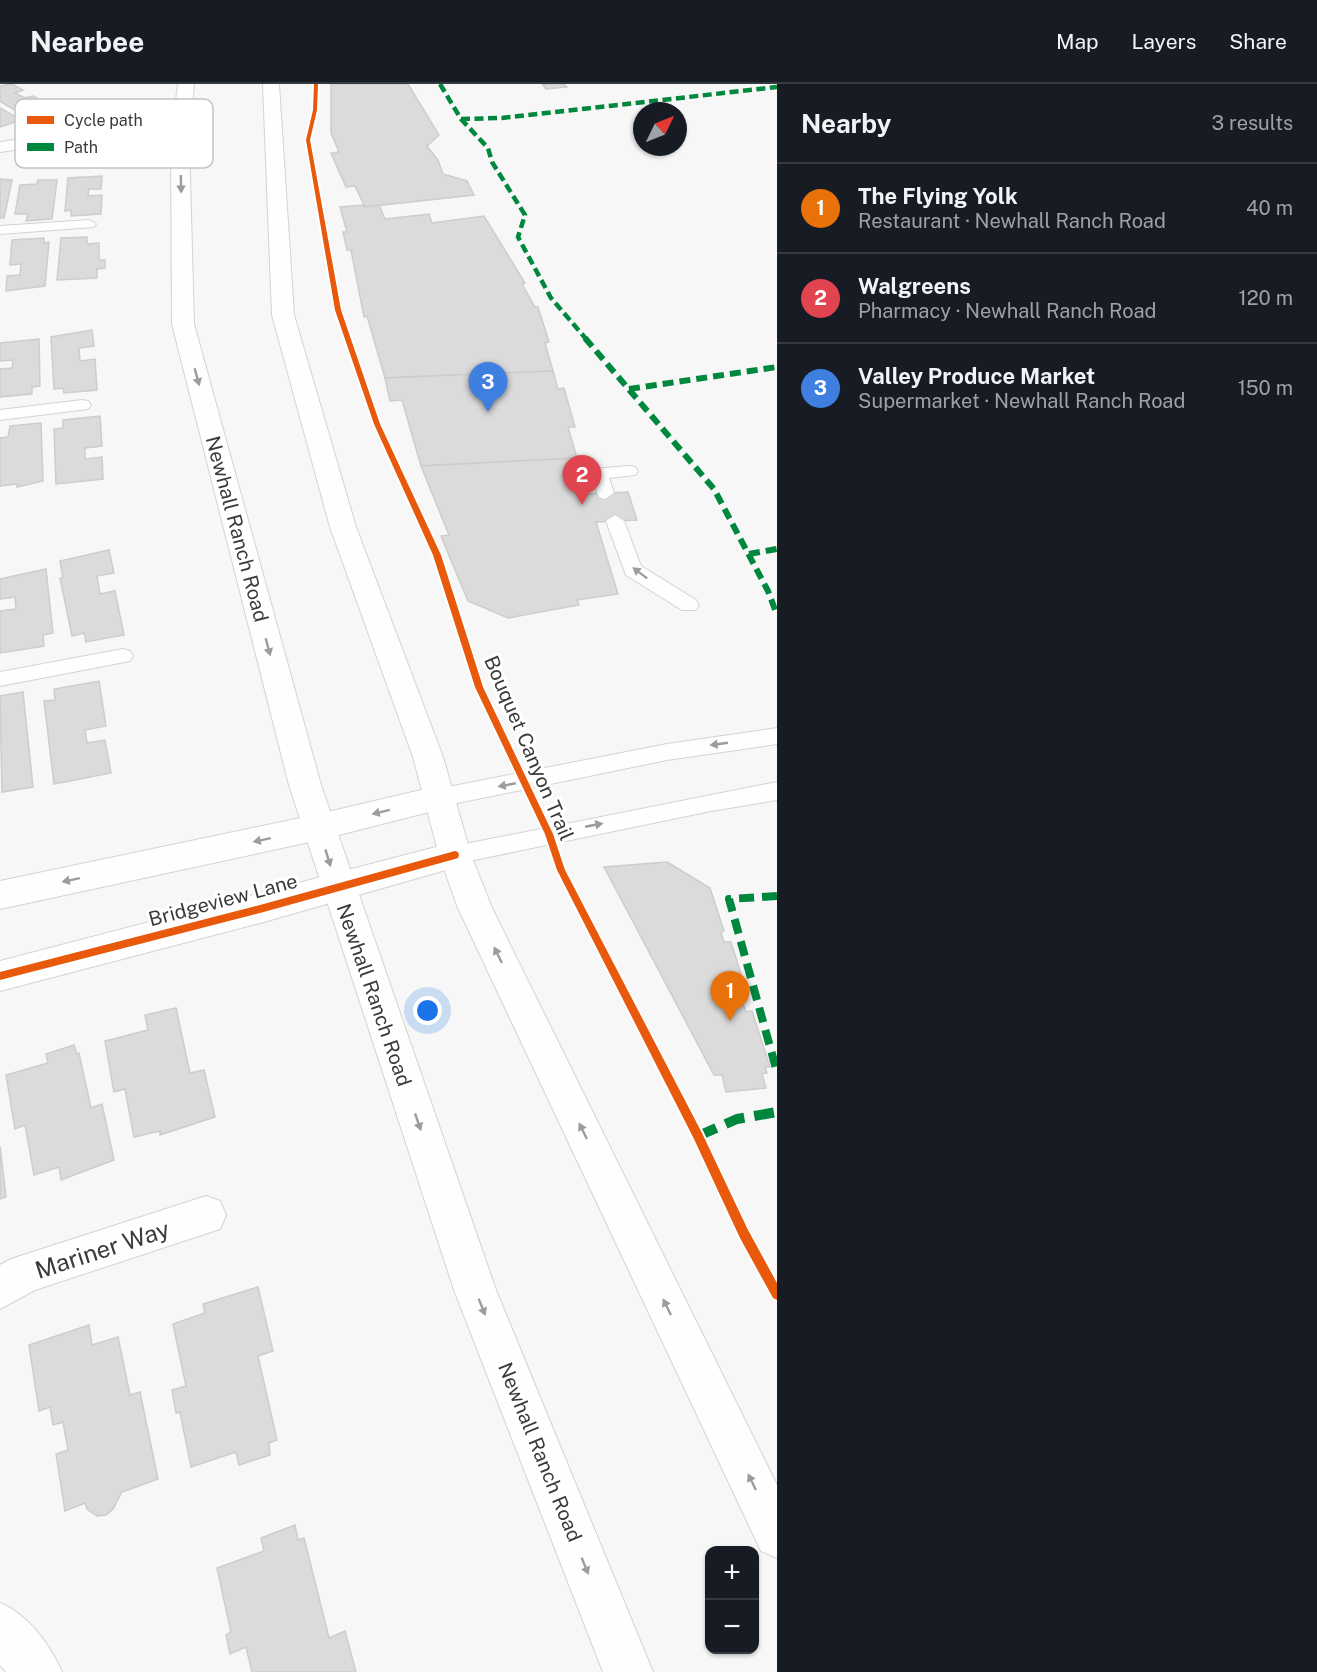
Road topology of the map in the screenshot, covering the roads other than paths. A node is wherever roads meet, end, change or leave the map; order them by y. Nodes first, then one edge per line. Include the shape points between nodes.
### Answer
1 (186, 84) edge
2 (276, 90) edge
3 (184, 99) edge
4 (15, 145) edge
5 (0, 147) edge
6 (180, 168) edge
7 (89, 224) dead end
8 (0, 230) edge
9 (82, 405) dead end
10 (0, 415) edge
11 (629, 471) dead end
12 (605, 493) dead end
13 (615, 521) dead end
14 (689, 605) dead end
15 (123, 656) dead end
16 (0, 678) edge
17 (777, 736) edge
18 (777, 791) edge
19 (438, 798) junction
20 (319, 827) junction
21 (455, 855) junction
22 (338, 888) junction
23 (0, 895) edge
24 (0, 976) edge
25 (206, 1215) dead end
26 (0, 1288) edge
27 (777, 1535) edge
28 (0, 1627) edge
29 (37, 1672) edge
30 (628, 1672) edge

1 -> 3 main road, Newhall Ranch Road
2 - 19 main road via 283,315 343,527 428,757
4 - 5 main road
6 -> 20 main road, Newhall Ranch Road via 183,324
7 - 8 lane
9 - 10 lane
11 - 12 lane via 598,473
14 -> 13 lane via 633,570
15 - 16 lane
17 -> 19 lane via 667,752
21 -> 18 lane
19 -> 20 main road
19 - 21 main road
20 -> 22 main road, Newhall Ranch Road
20 -> 23 main road
21 - 22 main road, Bridgeview Lane
27 -> 21 main road via 476,908
22 - 24 main road, Bridgeview Lane
22 -> 30 main road, Newhall Ranch Road via 475,1290
25 - 26 main road, Mariner Way via 25,1273
28 - 29 main road

